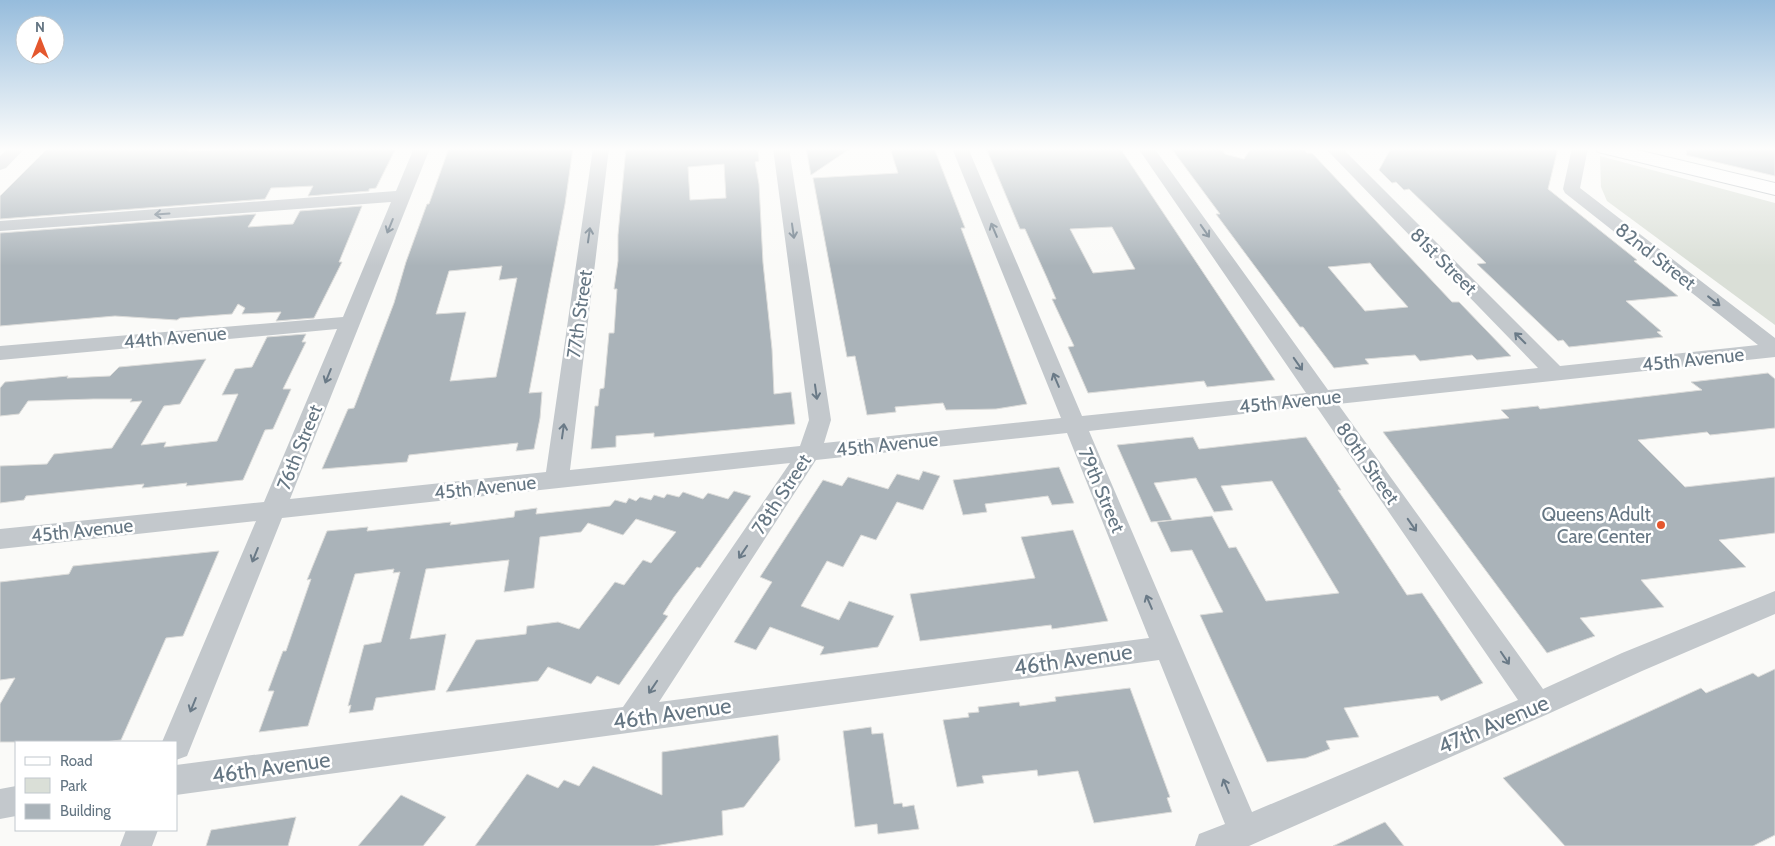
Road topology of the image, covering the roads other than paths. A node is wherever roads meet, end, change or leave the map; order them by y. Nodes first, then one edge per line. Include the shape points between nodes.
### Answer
1 (406, 187) edge
2 (596, 187) edge
3 (787, 187) edge
4 (976, 187) edge
5 (1174, 187) edge
6 (1372, 187) edge
7 (1572, 187) edge
8 (402, 196) junction
9 (0, 226) edge
10 (350, 322) junction
11 (1775, 349) edge
12 (0, 353) edge
13 (1555, 373) junction
14 (1322, 398) junction
15 (1075, 424) junction
16 (809, 453) junction
17 (557, 479) junction
18 (274, 510) junction
19 (0, 539) edge
20 (1775, 602) edge
21 (1168, 647) junction
22 (1538, 705) junction
23 (632, 718) junction
24 (178, 741) edge
25 (178, 780) edge
26 (15, 802) edge
27 (0, 804) edge
28 (142, 831) edge
29 (1244, 832) junction
30 (136, 846) edge
31 (1211, 846) edge

1 - 8 street, 76th Street
17 -> 2 street, 77th Street
3 -> 16 street, 78th Street via 820,420
15 -> 4 street, 79th Street
5 -> 14 street, 80th Street
13 -> 6 street, 81st Street
7 -> 11 street, 82nd Street
8 -> 9 street
8 -> 10 street, 76th Street
10 - 12 street, 44th Avenue
10 -> 18 street, 76th Street
11 - 13 street, 45th Avenue
13 - 14 street, 45th Avenue
14 - 15 street, 45th Avenue
14 -> 22 street, 80th Street
15 - 16 street, 45th Avenue
21 -> 15 street, 79th Street
16 - 17 street, 45th Avenue
16 -> 23 street, 78th Street
17 - 18 street, 45th Avenue
18 - 19 street, 45th Avenue
18 -> 24 street, 76th Street
20 - 22 street, 47th Avenue
21 - 23 street, 46th Avenue
29 -> 21 street, 79th Street
22 - 29 street, 47th Avenue
23 - 25 street, 46th Avenue
26 - 27 street
28 - 30 street
29 - 31 street, 47th Avenue

